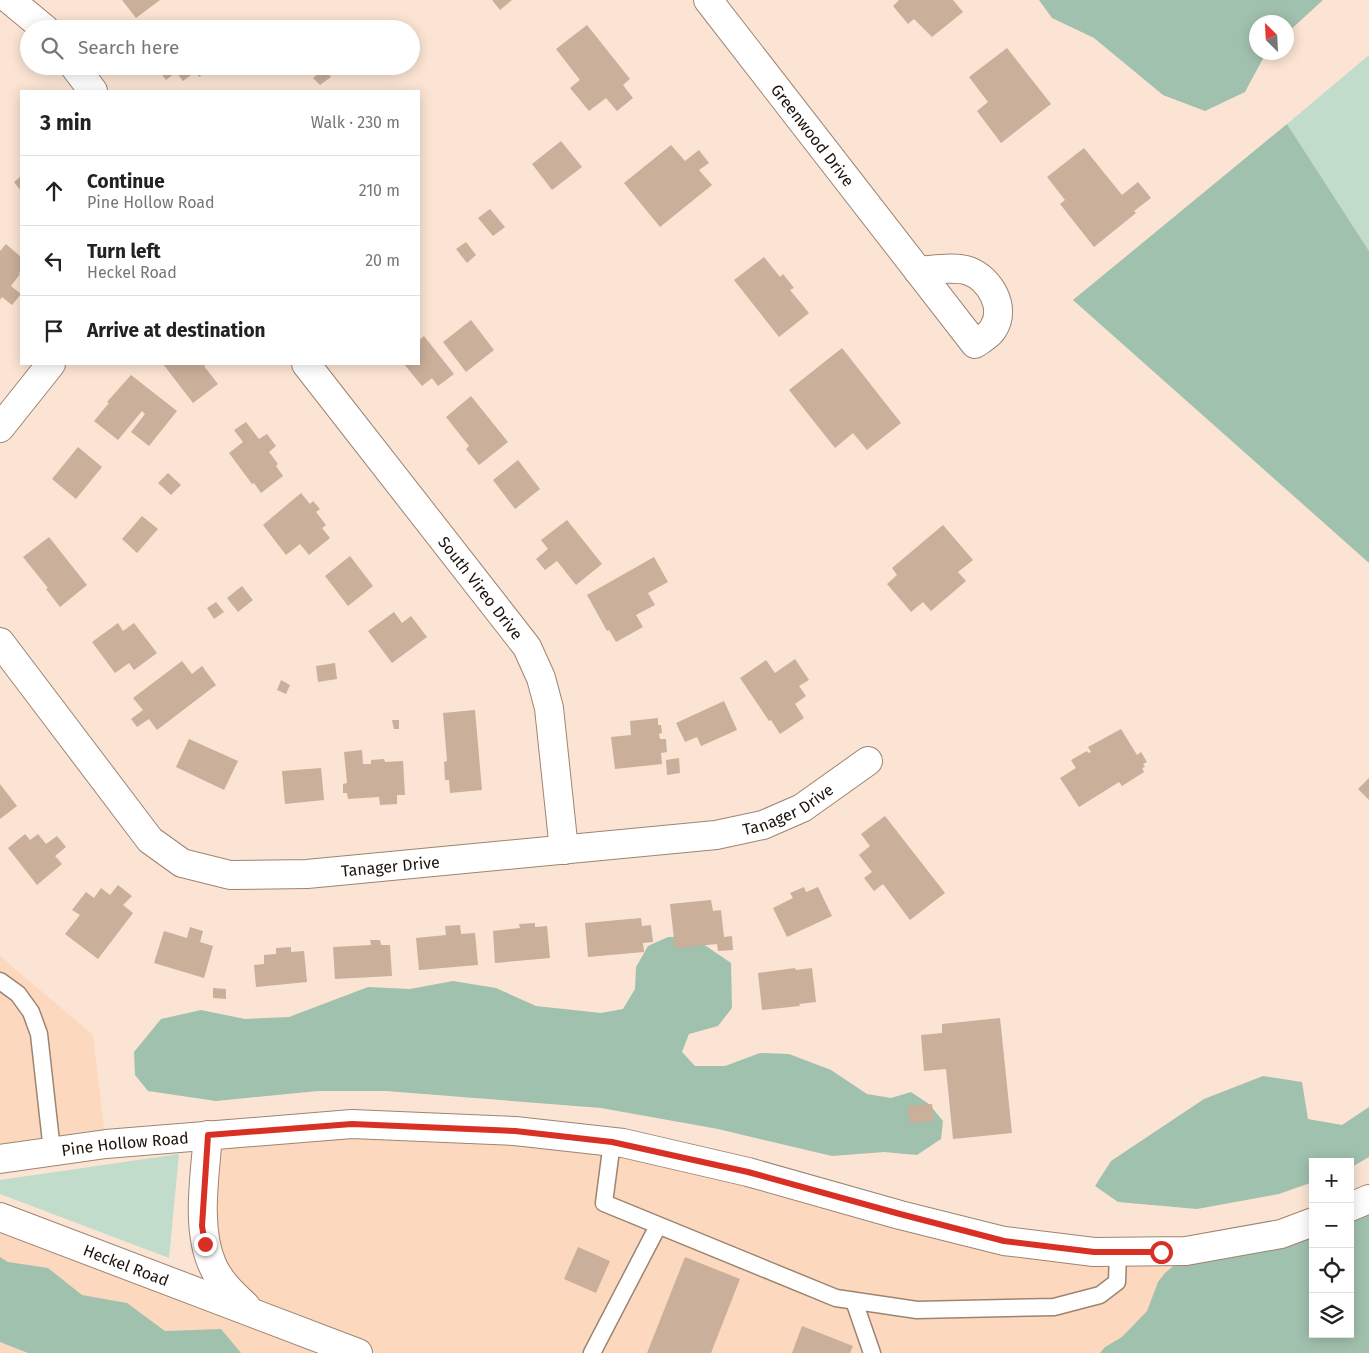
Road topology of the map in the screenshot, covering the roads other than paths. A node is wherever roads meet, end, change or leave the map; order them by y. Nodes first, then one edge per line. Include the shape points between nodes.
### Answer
1 (10, 0) edge
2 (708, 0) edge
3 (34, 20) edge
4 (81, 75) edge
5 (92, 90) edge
6 (918, 271) dead end
7 (50, 365) edge
8 (307, 365) edge
9 (0, 428) edge
10 (0, 642) edge
11 (868, 761) dead end
12 (564, 850) junction
13 (0, 981) edge
14 (208, 1135) junction
15 (612, 1142) junction
16 (52, 1151) junction
17 (0, 1159) edge
18 (1369, 1199) edge
19 (1354, 1205) edge
20 (0, 1217) edge
21 (1309, 1224) edge
22 (658, 1226) junction
23 (1118, 1252) junction
24 (854, 1301) junction
25 (253, 1312) junction
26 (358, 1353) edge
27 (592, 1353) edge
28 (872, 1353) edge

1 - 3 street
2 - 6 street, Greenwood Drive
4 - 5 street
7 - 9 street
8 - 12 street, South Vireo Drive via 528,647 549,708
10 - 12 street, Tanager Drive via 150,840 182,863 230,875 307,874
11 - 12 street, Tanager Drive via 802,808 763,826 716,835
13 - 16 lane via 18,994 31,1012 39,1034
14 - 15 street, Pine Hollow Road via 352,1124 515,1131
14 - 16 street, Pine Hollow Road
14 - 25 street, Heckel Road via 202,1226 205,1244 212,1266 228,1289
15 - 22 lane via 604,1203
15 - 23 street, Pine Hollow Road via 748,1172 1004,1241
16 - 17 street, Pine Hollow Road
18 - 19 street
20 - 25 street, Heckel Road
21 - 23 street, Pine Hollow Road via 1281,1234 1186,1251
22 - 24 lane via 836,1298
22 - 27 lane
23 - 24 lane via 1117,1282 1100,1295 1054,1307 917,1310
24 - 28 lane
25 - 26 street, Heckel Road

